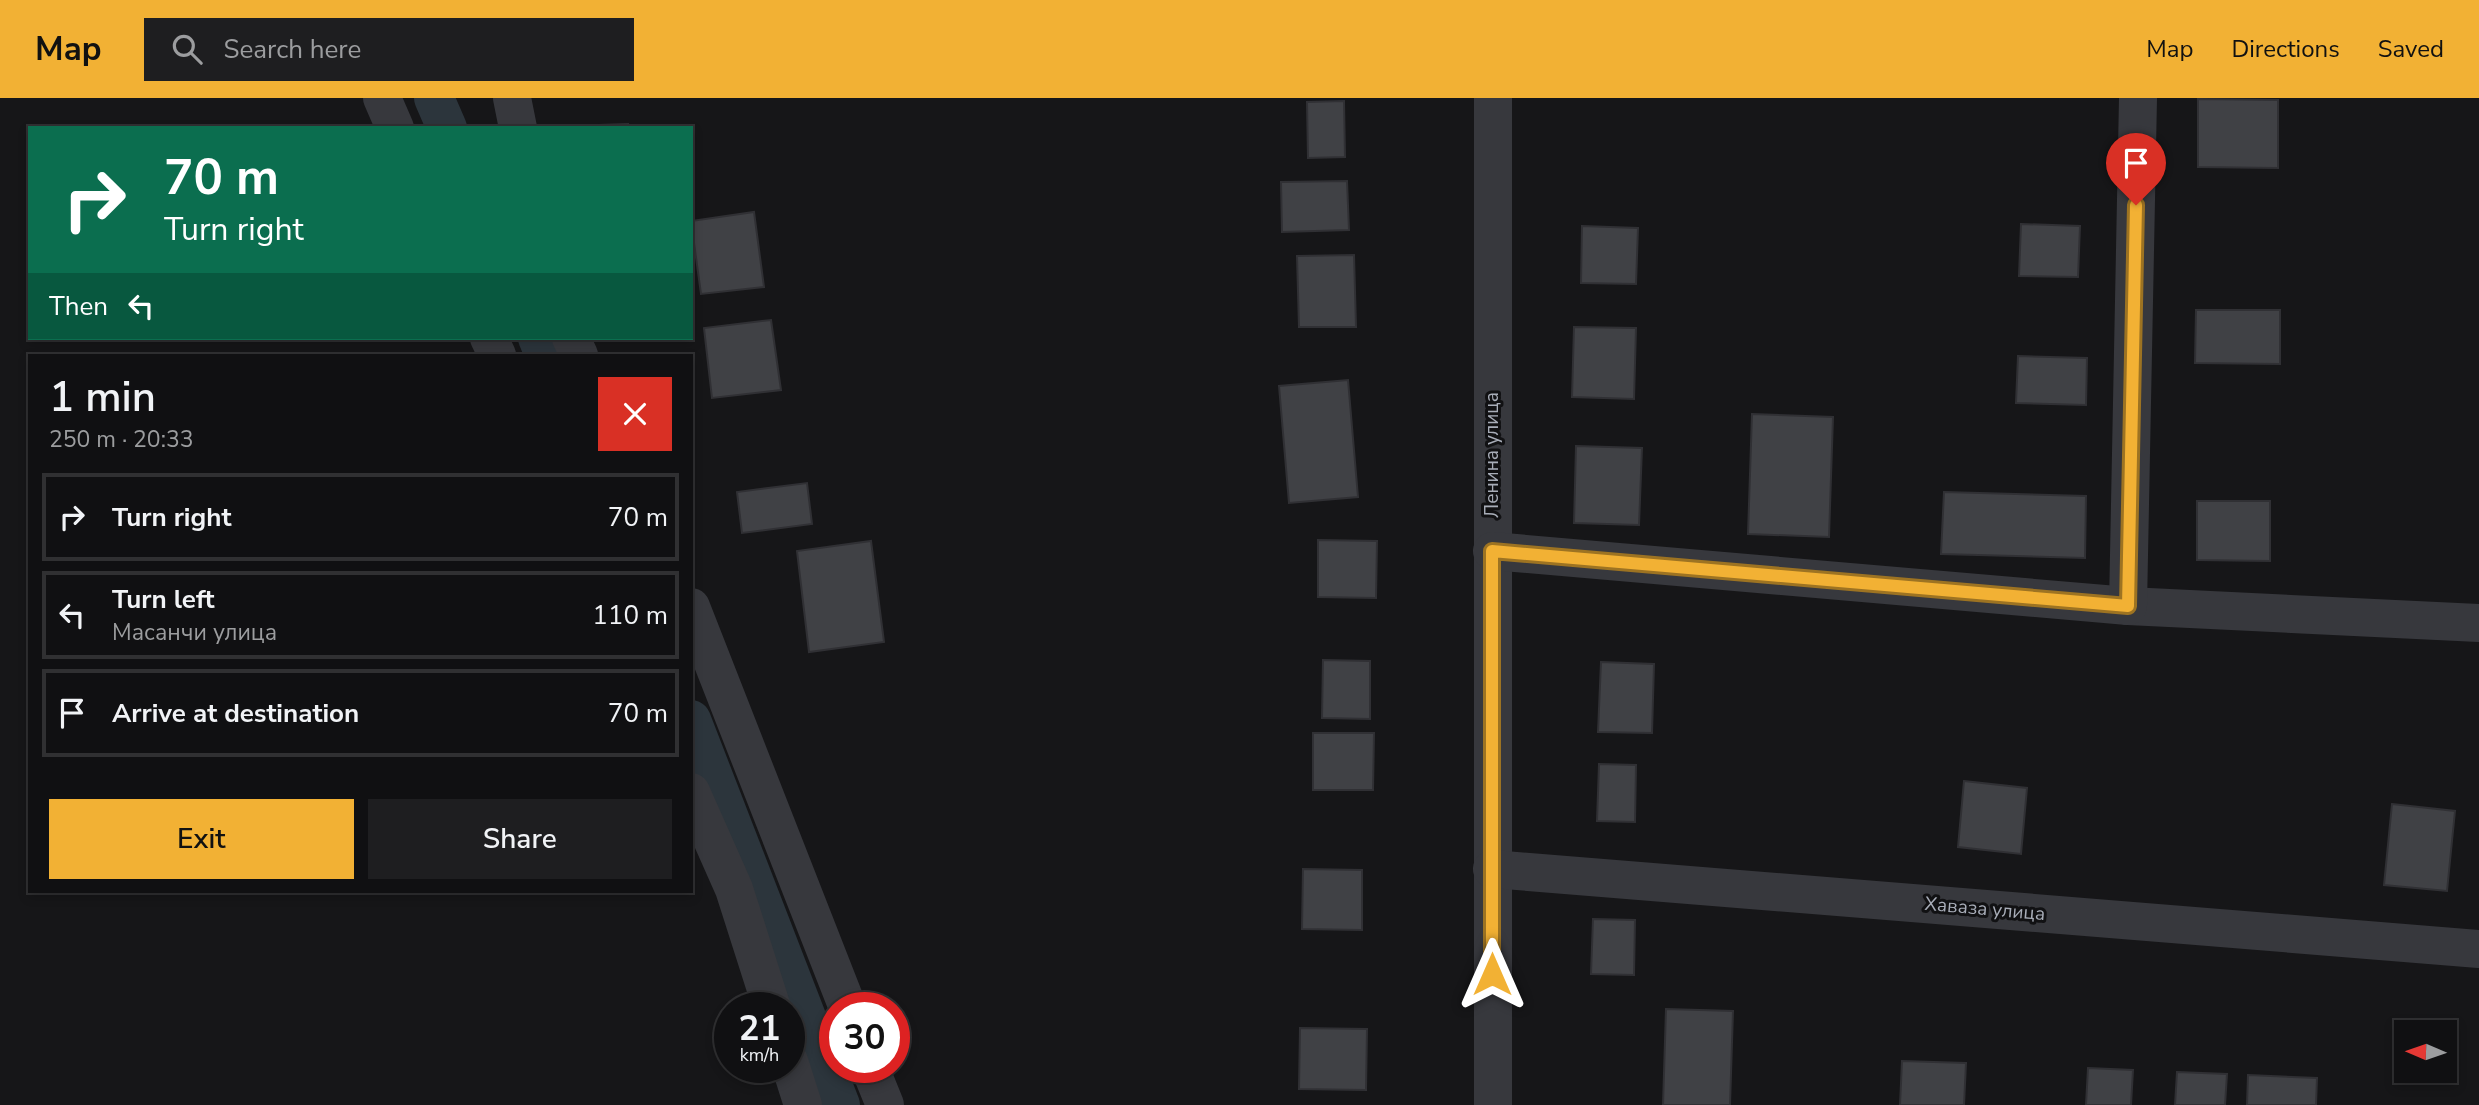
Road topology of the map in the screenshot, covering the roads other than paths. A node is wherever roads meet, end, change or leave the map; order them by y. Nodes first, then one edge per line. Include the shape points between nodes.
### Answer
1 (382, 98) edge
2 (512, 98) edge
3 (1493, 98) edge
4 (2138, 98) edge
5 (394, 126) edge
6 (518, 126) edge
7 (1492, 551) junction
8 (2128, 606) junction
9 (693, 612) edge
10 (2479, 623) edge
11 (693, 797) edge
12 (1492, 869) junction
13 (2479, 949) edge
14 (767, 992) edge
15 (842, 992) edge
16 (796, 1083) edge
17 (876, 1083) edge
18 (803, 1105) edge
19 (885, 1105) edge
20 (1493, 1105) edge

1 - 5 street
2 - 6 street
3 - 7 street, Ленина улица
4 - 8 street
7 - 8 street
7 - 12 street, Ленина улица
8 - 10 street
9 - 15 street
11 - 14 street via 734,889
12 - 13 street, Хаваза улица
12 - 20 street, Ленина улица
16 - 18 street
17 - 19 street

